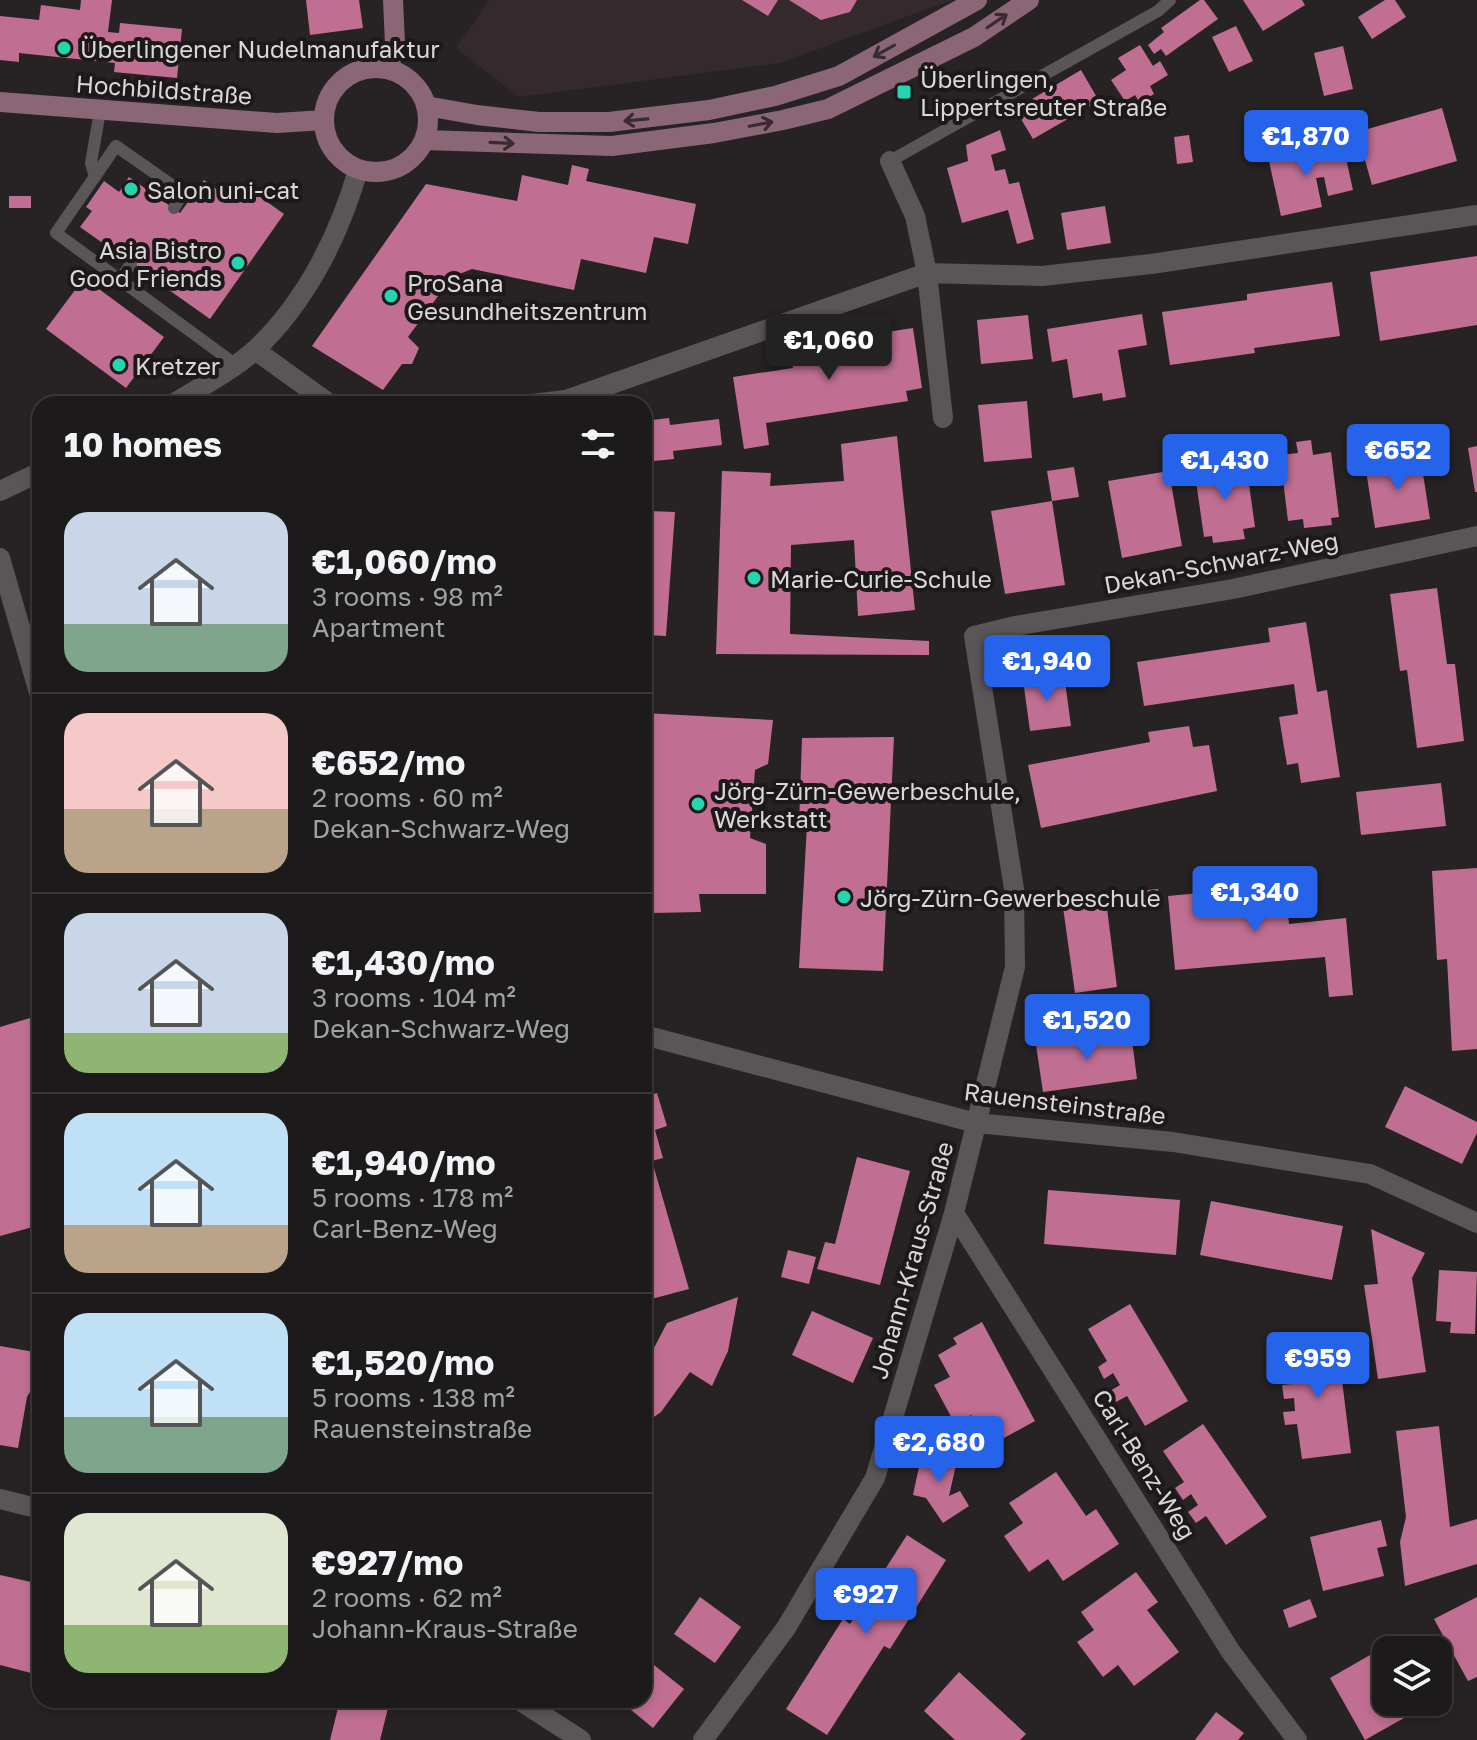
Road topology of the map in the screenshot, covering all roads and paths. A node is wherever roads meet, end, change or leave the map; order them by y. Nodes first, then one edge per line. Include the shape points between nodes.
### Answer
1 (393, 0) edge
2 (977, 0) edge
3 (1029, 0) edge
4 (1170, 0) edge
5 (389, 69) junction
6 (0, 102) edge
7 (426, 106) junction
8 (100, 111) junction
9 (324, 120) junction
10 (424, 140) junction
11 (890, 161) joint
12 (358, 170) junction
13 (95, 177) junction
14 (174, 208) dead end
15 (1477, 215) edge
16 (131, 264) dead end
17 (927, 273) junction
18 (120, 279) junction
19 (255, 350) junction
20 (235, 364) junction
21 (185, 396) edge
22 (319, 396) edge
23 (577, 396) edge
24 (943, 418) dead end
25 (32, 476) edge
26 (0, 491) edge
27 (1477, 536) edge
28 (0, 558) edge
29 (32, 668) edge
30 (652, 1037) edge
31 (976, 1123) junction
32 (954, 1213) junction
33 (1477, 1223) edge
34 (0, 1499) edge
35 (32, 1507) edge
36 (531, 1708) edge
37 (581, 1740) edge
38 (703, 1740) edge
39 (1297, 1740) edge

1 - 5 street via 395,44
2 -> 7 street via 839,76 709,110 609,122 539,122
10 -> 3 street via 612,146 783,120 828,109 974,37
4 - 11 lane
5 - 7 street via 419,90
5 - 9 street via 358,71 344,79 326,104
6 - 8 street, Hochbildstraße
7 - 10 street
8 - 9 street, Hochbildstraße via 277,123
8 - 13 lane via 91,163
9 - 12 street via 332,148
10 - 12 street via 402,165 387,171
11 - 17 street via 915,216
12 - 19 street via 347,208 308,288
13 - 14 lane via 116,146 183,193
13 - 18 lane via 56,233
15 - 17 street via 1042,276
16 - 18 lane
17 - 23 street
17 - 24 street
18 - 20 lane
19 - 20 street
19 - 22 street
20 - 21 street
25 - 26 street
27 - 31 street, Dekan-Schwarz-Weg via 1233,589 974,636 1015,905 1015,967
28 - 29 street
30 - 31 street, Rauensteinstraße
31 - 32 street, Johann-Kraus-Straße
31 - 33 street, Rauensteinstraße via 1173,1142 1370,1174
32 - 38 street, Johann-Kraus-Straße via 875,1478 786,1628
32 - 39 street, Carl-Benz-Weg via 1231,1652
34 - 35 street
36 - 37 street

